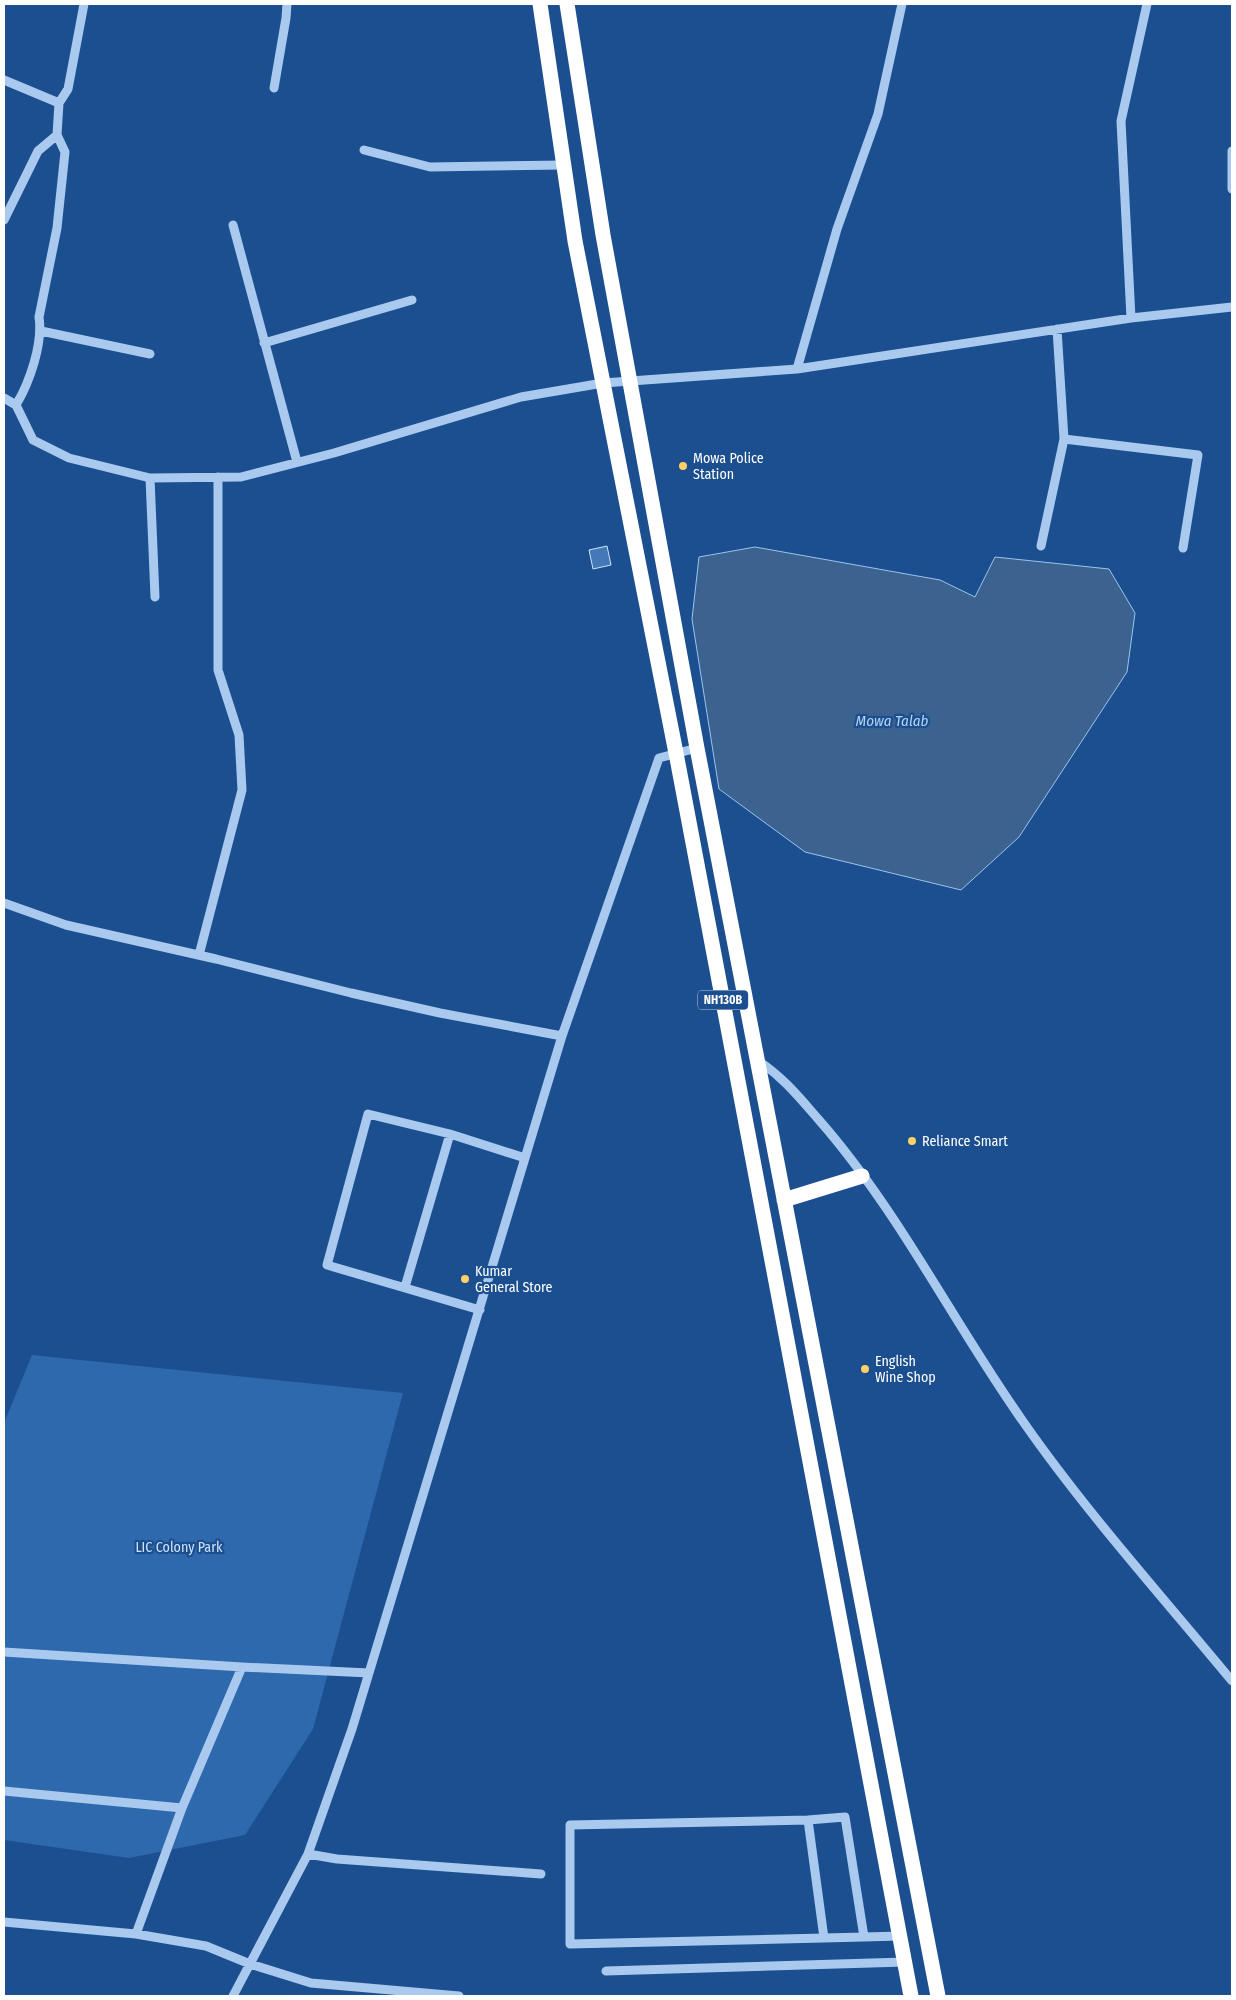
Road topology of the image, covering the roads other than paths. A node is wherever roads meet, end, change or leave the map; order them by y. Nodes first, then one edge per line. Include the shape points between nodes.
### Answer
1 (84, 4) edge
2 (287, 4) edge
3 (540, 4) edge
4 (567, 4) edge
5 (902, 4) edge
6 (1147, 4) edge
7 (4, 80) edge
8 (274, 88) dead end
9 (59, 103) junction
10 (57, 135) junction
11 (364, 150) dead end
12 (1232, 151) edge
13 (564, 165) junction
14 (1232, 189) edge
15 (4, 220) edge
16 (233, 225) dead end
17 (412, 300) dead end
18 (1232, 307) edge
19 (1131, 318) junction
20 (1057, 329) junction
21 (41, 331) junction
22 (264, 343) junction
23 (150, 354) dead end
24 (797, 369) junction
25 (630, 380) junction
26 (603, 383) junction
27 (4, 398) edge
28 (16, 404) junction
29 (1064, 439) junction
30 (297, 462) junction
31 (218, 477) junction
32 (150, 478) junction
33 (1041, 546) dead end
34 (1183, 548) dead end
35 (155, 597) dead end
36 (697, 748) junction
37 (676, 753) junction
38 (4, 903) edge
39 (199, 955) junction
40 (562, 1036) junction
41 (757, 1060) junction
42 (450, 1134) junction
43 (525, 1158) junction
44 (862, 1176) junction
45 (784, 1200) junction
46 (405, 1287) junction
47 (480, 1310) junction
48 (4, 1652) edge
49 (242, 1667) junction
50 (369, 1673) junction
51 (1232, 1681) edge
52 (4, 1791) edge
53 (182, 1808) junction
54 (808, 1820) junction
55 (308, 1854) junction
56 (540, 1874) dead end
57 (4, 1922) edge
58 (136, 1934) junction
59 (900, 1936) junction
60 (864, 1937) junction
61 (824, 1938) junction
62 (905, 1962) junction
63 (250, 1964) junction
64 (606, 1971) dead end
65 (233, 1996) edge
66 (459, 1996) edge
67 (911, 1996) edge
68 (938, 1996) edge

1 - 9 street via 68,89
2 - 8 street
3 - 13 highway, NH130B
4 - 25 highway, NH130B via 603,235
5 - 24 street via 878,114 837,229
6 - 19 street via 1121,121
7 - 9 street
9 - 10 street
10 - 15 street via 38,150
10 - 21 street via 65,152 57,228 40,317
11 - 13 street via 430,168
12 - 14 street
13 - 26 highway, NH130B via 575,241
16 - 22 street
17 - 22 street
18 - 19 street
19 - 20 street
20 - 24 street
20 - 29 street
21 - 23 street
21 - 28 street via 26,389
22 - 30 street
24 - 25 street
25 - 26 street
25 - 36 highway, NH130B
26 - 30 street via 522,397
26 - 37 highway, NH130B
27 - 28 street
28 - 32 street via 33,440 69,458
29 - 33 street
29 - 34 street via 1198,455
30 - 31 street via 241,477
31 - 32 street
31 - 39 street via 218,670 239,735 242,790
32 - 35 street
36 - 37 street
36 - 41 highway, NH130B
37 - 40 street via 659,758
37 - 59 highway, NH130B
38 - 39 street via 66,925
39 - 40 street via 440,1013
40 - 43 street
41 - 44 street via 782,1077 837,1140
41 - 45 highway, NH130B
42 - 43 street
42 - 46 street
42 - 46 street via 368,1114 327,1265
43 - 47 street
44 - 45 highway
44 - 51 street via 1022,1421 1096,1517
45 - 68 highway, NH130B
46 - 47 street
47 - 50 street
48 - 49 street
49 - 50 street
49 - 53 street
50 - 55 street
52 - 53 street
53 - 58 street
54 - 60 street via 845,1817
54 - 61 street
54 - 61 street via 570,1825 570,1944
55 - 56 street
55 - 63 street
57 - 58 street
58 - 63 street via 206,1946
59 - 60 street
59 - 62 highway, NH130B
60 - 61 street
62 - 64 street
62 - 67 highway, NH130B
63 - 65 street
63 - 66 street via 311,1983

